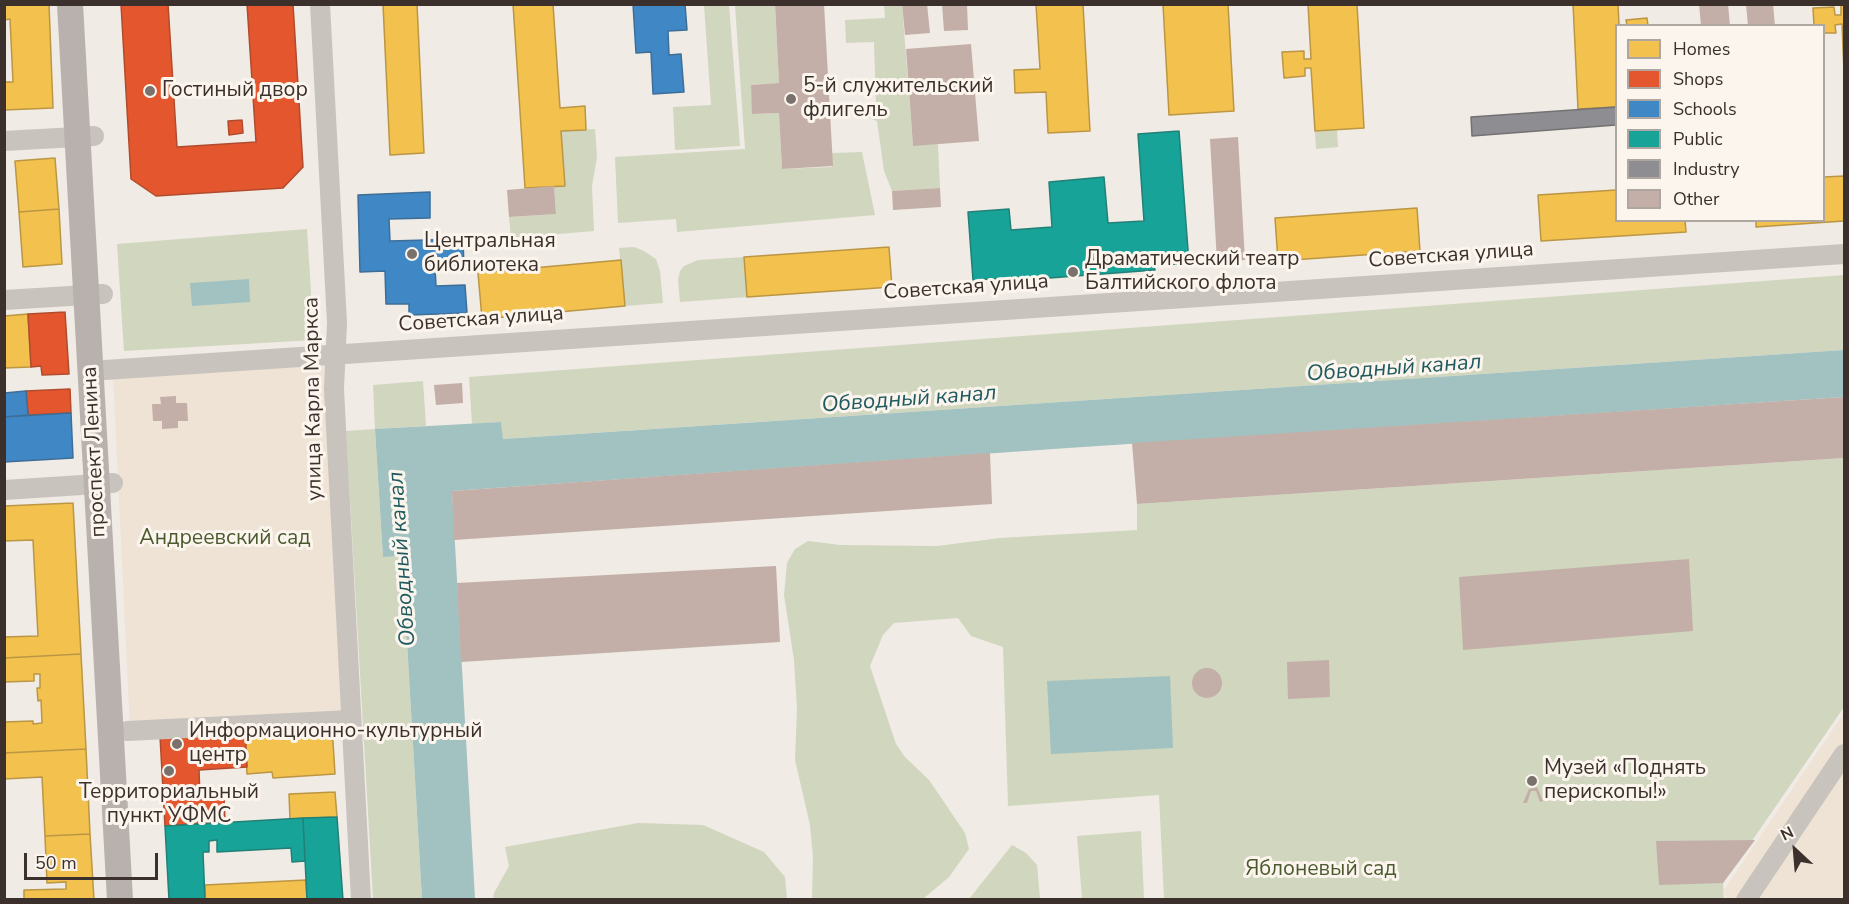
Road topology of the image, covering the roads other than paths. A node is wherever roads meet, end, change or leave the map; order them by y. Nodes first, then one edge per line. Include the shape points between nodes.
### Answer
1 (70, 4) edge
2 (87, 4) edge
3 (320, 4) edge
4 (86, 136) junction
5 (4, 141) edge
6 (1845, 254) edge
7 (94, 294) junction
8 (4, 300) edge
9 (336, 354) junction
10 (99, 370) junction
11 (105, 484) junction
12 (4, 490) edge
13 (351, 720) junction
14 (127, 731) junction
15 (1845, 754) edge
16 (128, 891) edge
17 (361, 900) edge
18 (1746, 900) edge

1 - 4 main road, проспект Ленина
2 - 4 main road, проспект Ленина
3 - 9 street, улица Карла Маркса
4 - 5 street
4 - 7 main road, проспект Ленина
6 - 9 street, Советская улица
7 - 8 street
7 - 10 main road, проспект Ленина
9 - 10 street, Советская улица
9 - 13 street, улица Карла Маркса via 334,389
10 - 11 main road, проспект Ленина
11 - 12 street
11 - 14 main road, проспект Ленина
11 - 16 main road, проспект Ленина
13 - 14 street
13 - 17 street, улица Карла Маркса
14 - 16 main road, проспект Ленина
15 - 18 street

